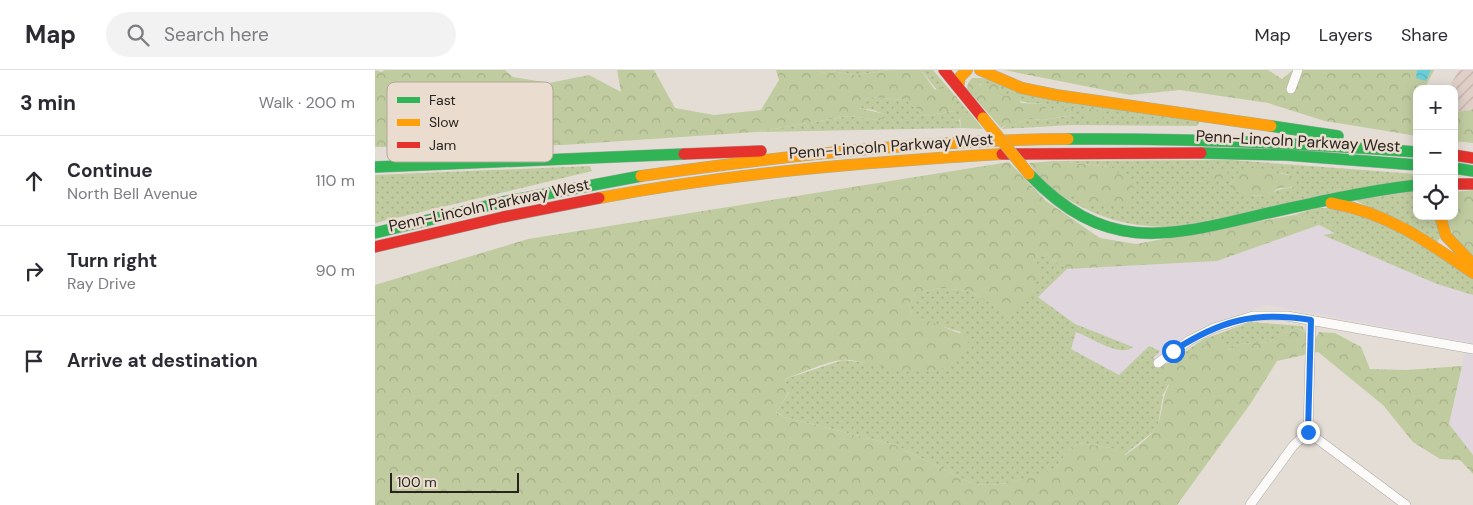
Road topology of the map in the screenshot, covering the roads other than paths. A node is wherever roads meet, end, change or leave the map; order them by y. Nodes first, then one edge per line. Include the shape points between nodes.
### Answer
1 (944, 70) edge
2 (967, 70) edge
3 (980, 70) edge
4 (1298, 70) edge
5 (958, 87) junction
6 (1291, 89) dead end
7 (880, 148) junction
8 (1413, 150) edge
9 (1413, 151) edge
10 (1458, 156) edge
11 (1473, 158) edge
12 (553, 159) edge
13 (481, 162) edge
14 (1413, 165) edge
15 (375, 167) edge
16 (1458, 169) edge
17 (1473, 171) edge
18 (1458, 184) edge
19 (1473, 184) edge
20 (1413, 185) edge
21 (1316, 202) junction
22 (510, 215) junction
23 (1440, 220) edge
24 (375, 233) edge
25 (375, 247) edge
26 (375, 258) edge
27 (1473, 264) edge
28 (1473, 273) edge
29 (1311, 320) junction
30 (1473, 350) edge
31 (1158, 363) dead end
32 (1308, 432) junction
33 (1250, 505) edge
34 (1407, 505) edge

1 - 5 highway
2 - 5 highway via 960,77
3 - 8 highway via 1022,88 1056,95 1262,123
4 - 6 street
5 - 21 highway, bridge via 1029,174 1053,198 1111,228 1165,234
7 - 9 highway, Penn-Lincoln Parkway West via 1007,140 1133,138 1269,141
7 - 12 highway
7 - 24 highway, Penn-Lincoln Parkway West via 755,160 630,178
10 - 11 highway
13 - 15 highway
14 - 22 highway, Penn-Lincoln Parkway West via 1196,152 1069,151 945,156 729,178
16 - 17 highway
18 - 19 highway
20 - 21 highway
21 - 28 highway via 1351,206 1384,216
22 - 25 highway, Penn-Lincoln Parkway West
22 - 26 highway
23 - 27 highway via 1447,238
29 - 30 street
29 - 31 street via 1253,316 1214,328
29 - 32 street
32 - 33 street via 1293,446
32 - 34 street

